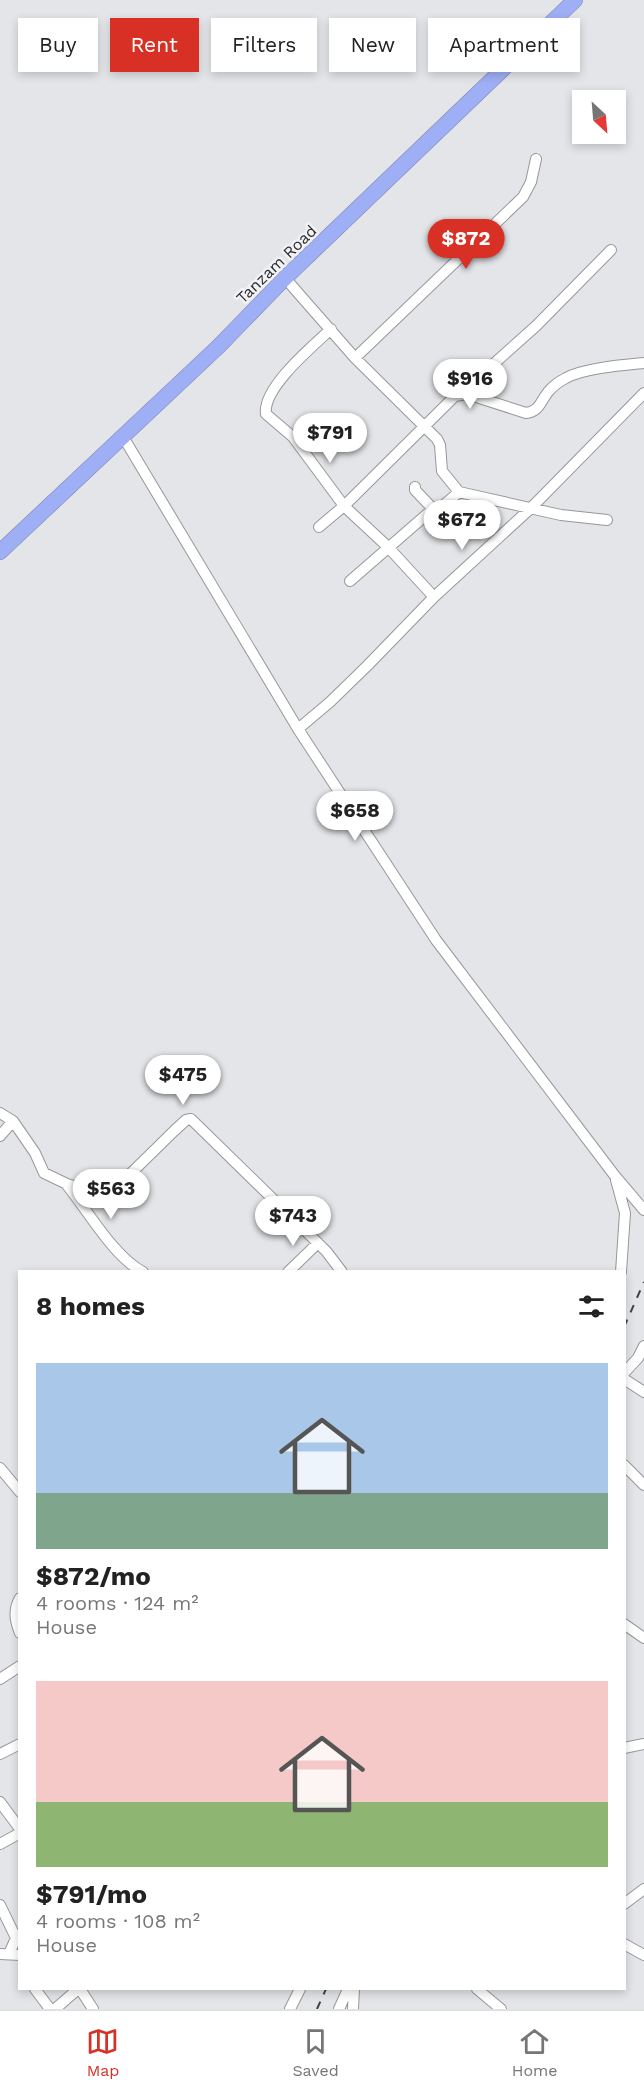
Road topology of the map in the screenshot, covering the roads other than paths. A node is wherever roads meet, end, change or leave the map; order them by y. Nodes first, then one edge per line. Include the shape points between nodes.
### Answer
1 (575, 0) edge
2 (536, 159) dead end
3 (611, 250) dead end
4 (285, 278) junction
5 (331, 329) junction
6 (355, 358) junction
7 (644, 363) edge
8 (644, 393) edge
9 (460, 394) junction
10 (423, 427) junction
11 (122, 435) junction
12 (415, 487) dead end
13 (459, 492) junction
14 (344, 506) junction
15 (532, 507) junction
16 (433, 509) junction
17 (607, 520) dead end
18 (319, 527) dead end
19 (388, 547) junction
20 (0, 552) edge
21 (350, 580) dead end
22 (434, 597) junction
23 (298, 729) junction
24 (0, 1113) edge
25 (13, 1121) junction
26 (0, 1136) edge
27 (615, 1176) junction
28 (67, 1184) junction
29 (644, 1210) edge
30 (318, 1243) junction
31 (139, 1270) edge
32 (290, 1270) edge
33 (340, 1270) edge
34 (621, 1270) edge
35 (644, 1346) edge
36 (626, 1371) edge
37 (626, 1380) edge
38 (644, 1392) edge
39 (626, 1467) edge
40 (0, 1468) edge
41 (644, 1485) edge
42 (18, 1490) edge
43 (18, 1603) edge
44 (626, 1625) edge
45 (18, 1627) edge
46 (644, 1638) edge
47 (18, 1666) edge
48 (0, 1679) edge
49 (644, 1744) edge
50 (18, 1745) edge
51 (626, 1747) edge
52 (0, 1754) edge
53 (0, 1802) edge
54 (18, 1828) edge
55 (18, 1832) edge
56 (0, 1844) edge
57 (644, 1889) edge
58 (626, 1902) edge
59 (0, 1905) edge
60 (626, 1945) edge
61 (644, 1955) edge
62 (13, 1956) edge
63 (36, 1990) edge
64 (78, 1990) edge
65 (80, 1990) edge
66 (300, 1990) edge
67 (348, 1990) edge
68 (354, 1990) edge
69 (478, 1990) edge
70 (52, 2009) edge
71 (93, 2009) edge
72 (290, 2009) edge
73 (339, 2009) edge
74 (353, 2009) edge
75 (501, 2009) edge

1 - 4 highway, Tanzam Road
2 - 6 street via 523,197
3 - 9 street via 536,326
4 - 5 street
4 - 11 highway, Tanzam Road via 219,346
5 - 6 street
5 - 14 street via 278,383 265,406 266,414 293,437
6 - 10 street
7 - 9 street via 568,377 553,386 538,409 526,413
8 - 15 street
9 - 10 street
10 - 13 street via 437,439 442,471
10 - 14 street
11 - 20 highway, Tanzam Road
11 - 23 street
12 - 16 street
13 - 15 street
13 - 16 street via 441,509
14 - 18 street
14 - 19 street
15 - 17 street
15 - 22 street
16 - 19 street
19 - 21 street
19 - 22 street
22 - 23 street via 368,666
23 - 27 street via 436,940
24 - 25 street
25 - 26 street
25 - 28 street via 45,1173
27 - 29 street
27 - 34 street via 625,1213
28 - 30 street via 87,1190 110,1189 190,1119
28 - 31 street via 102,1232
30 - 32 street
30 - 33 street
35 - 36 street
37 - 38 street
39 - 41 street
40 - 42 street
43 - 45 street
44 - 46 street
47 - 48 street
49 - 51 street
50 - 52 street
53 - 54 street
55 - 56 street
57 - 58 street
59 - 62 street via 16,1938
60 - 61 street
63 - 70 street
64 - 70 street
65 - 71 street
66 - 72 street
67 - 73 street
68 - 74 street
69 - 75 street

